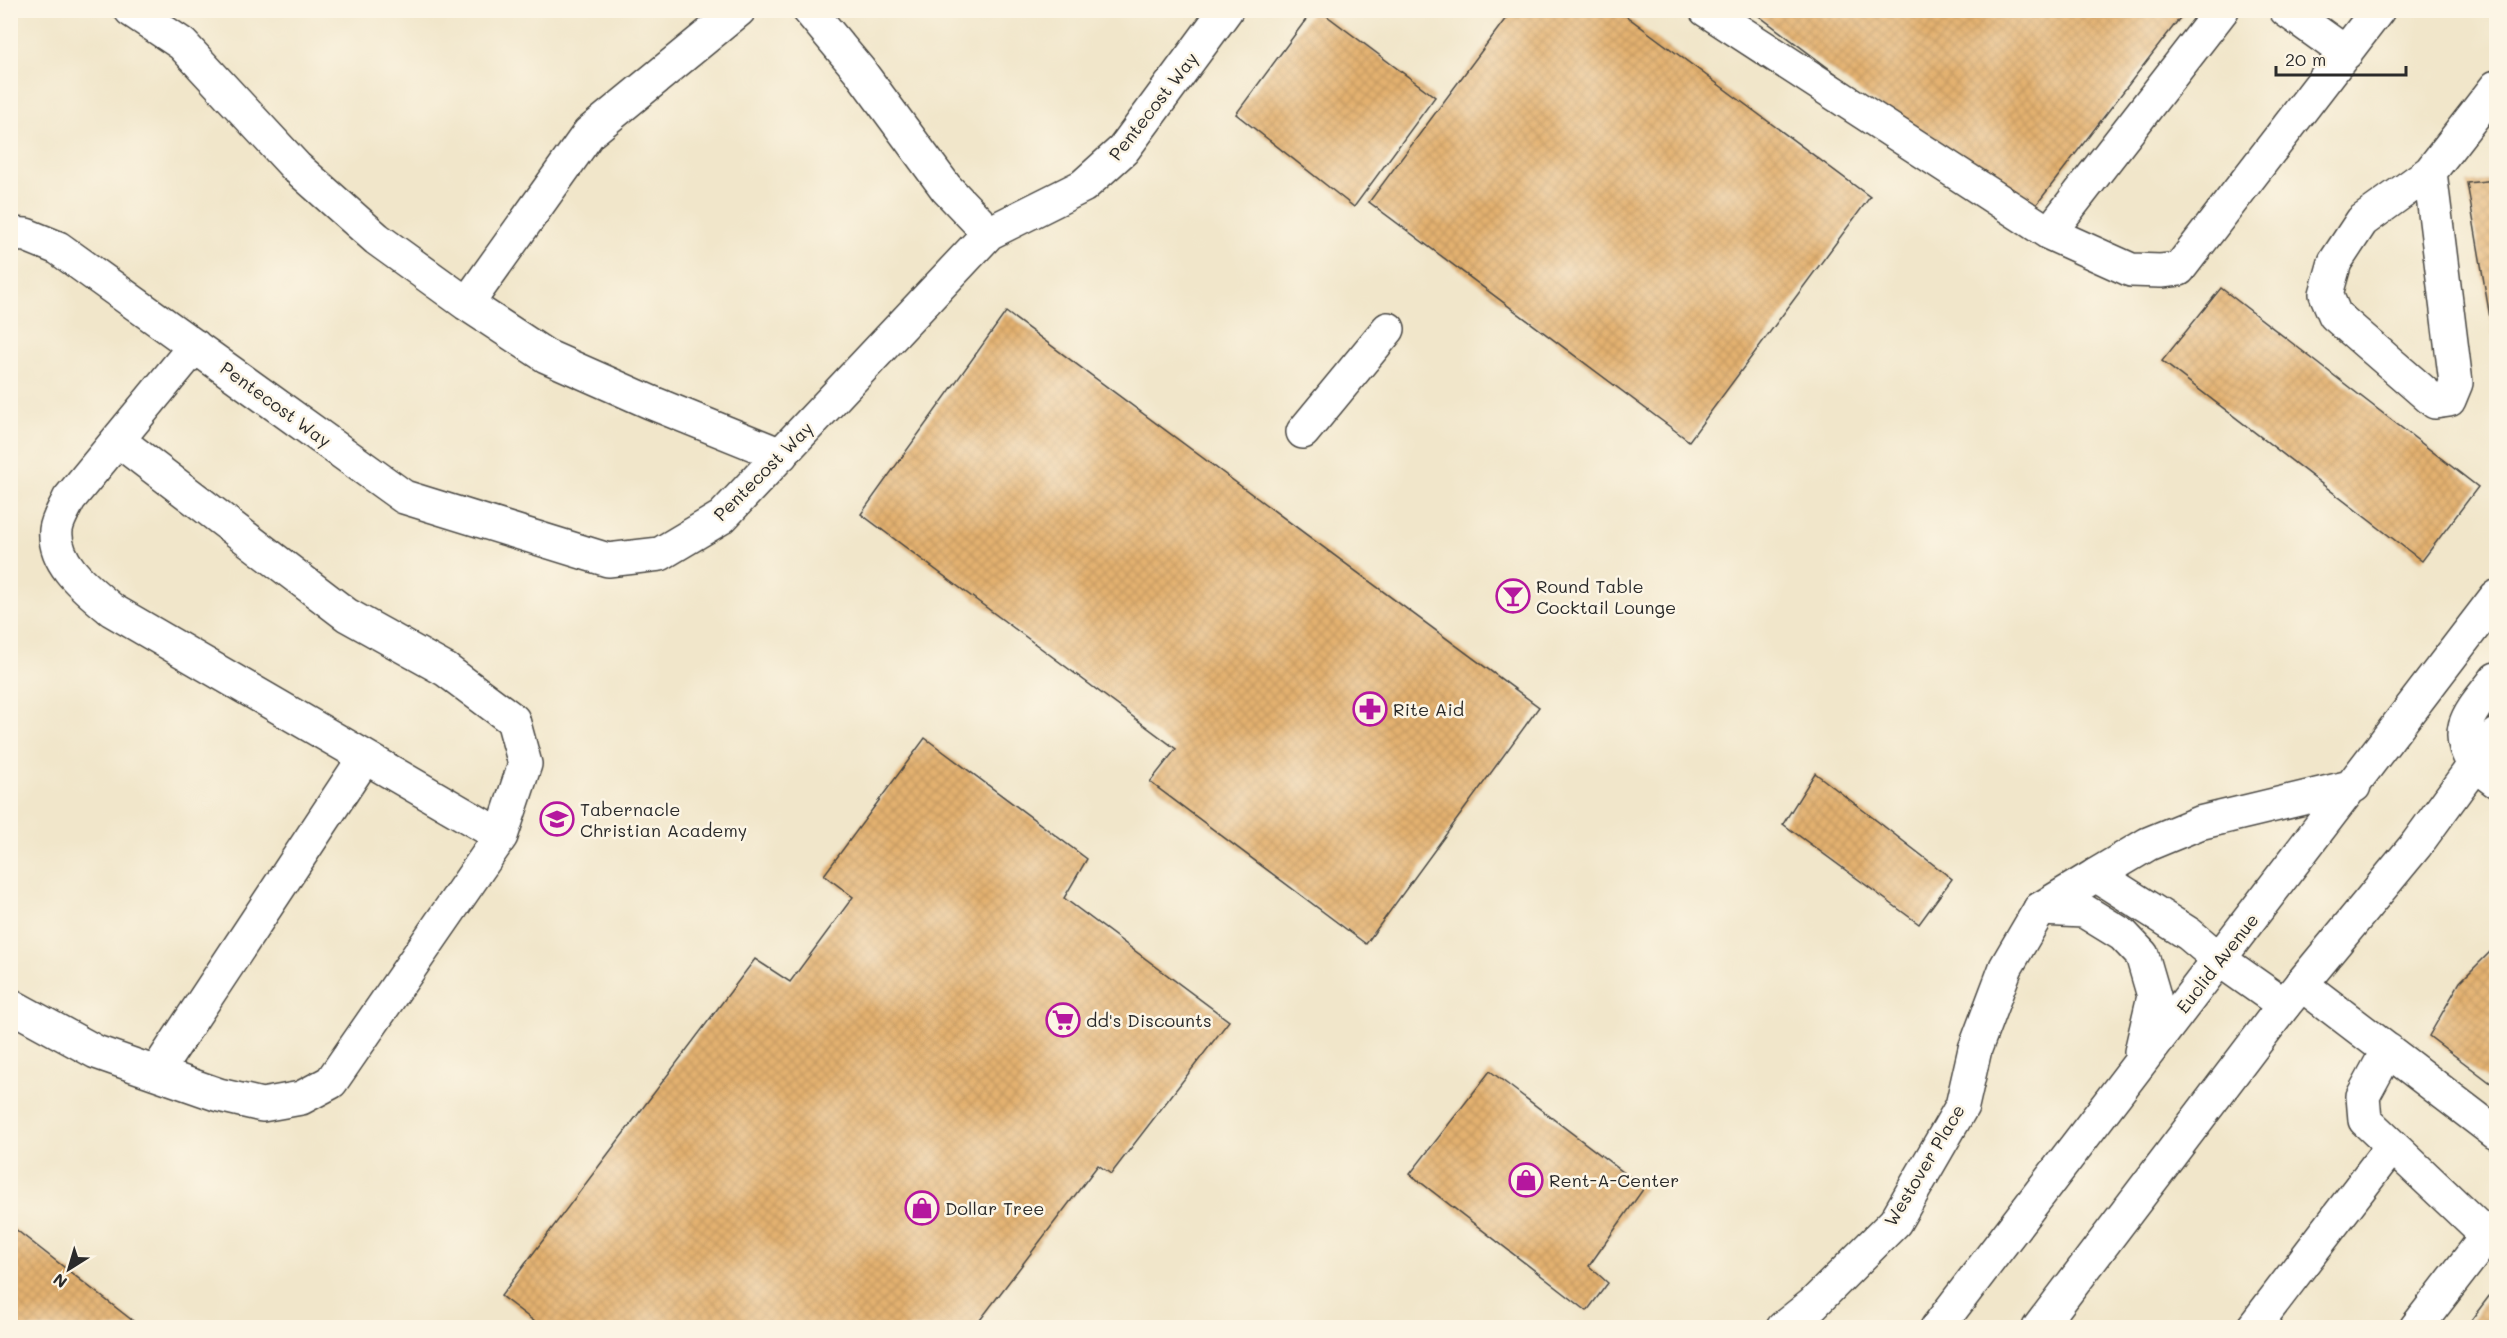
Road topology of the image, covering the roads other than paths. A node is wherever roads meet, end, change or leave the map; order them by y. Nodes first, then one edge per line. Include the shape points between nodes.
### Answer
1 (131, 10) edge
2 (739, 10) edge
3 (809, 10) edge
4 (1226, 10) edge
5 (1706, 10) edge
6 (2222, 10) edge
7 (2286, 10) edge
8 (2378, 10) edge
9 (2346, 53) junction
10 (2496, 87) edge
11 (2430, 172) junction
12 (989, 233) junction
13 (2049, 233) junction
14 (10, 234) edge
15 (466, 304) junction
16 (1388, 329) dead end
17 (195, 345) junction
18 (1303, 432) dead end
19 (118, 441) junction
20 (781, 455) junction
21 (2496, 597) edge
22 (2496, 679) edge
23 (2496, 735) edge
24 (365, 757) junction
25 (2486, 773) edge
26 (2354, 786) junction
27 (501, 836) junction
28 (2096, 875) junction
29 (2040, 909) junction
30 (2220, 960) junction
31 (2293, 994) junction
32 (10, 1005) edge
33 (2388, 1050) junction
34 (2139, 1064) junction
35 (156, 1073) junction
36 (2496, 1132) edge
37 (2392, 1146) junction
38 (1783, 1328) edge
39 (1937, 1328) edge
40 (2039, 1328) edge
41 (2253, 1328) edge
42 (2416, 1328) edge

1 - 15 main road via 182,44 296,166 377,239
2 - 15 main road via 589,133
3 - 12 main road via 946,188
4 - 12 main road, Pentecost Way via 1123,150 1083,186
5 - 13 main road
6 - 13 main road
7 - 9 main road
8 - 9 main road
9 - 13 main road via 2179,268 2131,270
10 - 11 main road
11 - 11 main road via 2362,221 2335,262 2326,294 2335,315 2435,402 2449,400 2456,383
12 - 20 main road, Pentecost Way
14 - 17 main road, Pentecost Way via 26,235 58,248
15 - 20 main road via 546,356
16 - 18 main road
17 - 19 main road
17 - 20 main road, Pentecost Way via 404,496 608,560 660,554 722,517
19 - 24 main road via 69,499 56,530 59,551 74,575 112,610
19 - 27 main road via 347,615 446,670 513,720 525,764
21 - 26 main road, Euclid Avenue
22 - 25 main road via 2463,728 2467,753
23 - 25 main road
24 - 27 main road
24 - 35 main road
25 - 31 main road via 2416,845
26 - 28 main road, Westover Place via 2199,823 2148,844
26 - 30 main road, Euclid Avenue
27 - 35 main road via 331,1082 301,1098 262,1105
28 - 29 main road, Westover Place
28 - 30 main road via 2189,934
29 - 34 main road via 2084,911 2123,935 2142,955 2154,996
29 - 38 main road, Westover Place via 2006,968 1976,1049 1962,1106 1895,1222 1813,1304
30 - 31 main road
30 - 34 main road, Euclid Avenue
31 - 33 main road
31 - 40 main road
32 - 35 main road via 96,1052
33 - 36 main road
33 - 37 main road via 2363,1095 2365,1120
34 - 39 main road, Euclid Avenue
37 - 41 main road
37 - 42 main road via 2481,1230 2480,1245

